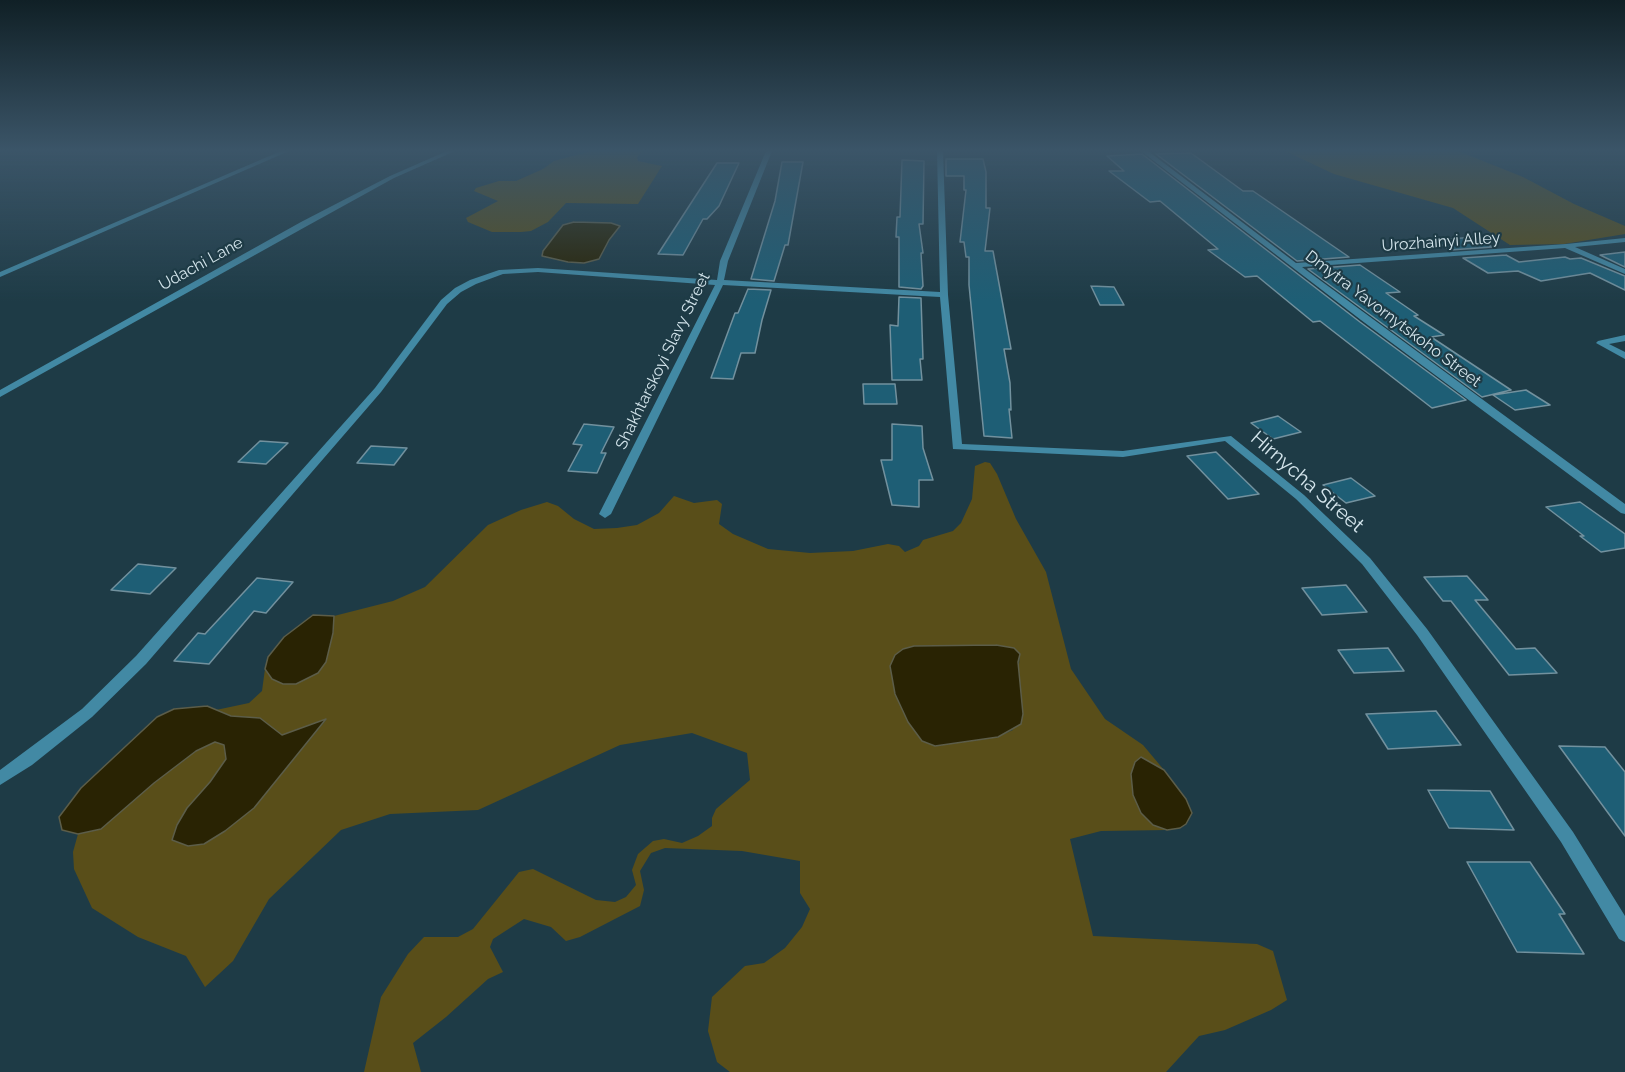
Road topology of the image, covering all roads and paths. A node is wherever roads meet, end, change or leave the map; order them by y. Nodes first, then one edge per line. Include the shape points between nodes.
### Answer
1 (167, 201) edge
2 (347, 201) edge
3 (749, 201) edge
4 (941, 201) edge
5 (1210, 201) edge
6 (1625, 240) edge
7 (1566, 246) junction
8 (1295, 265) junction
9 (1625, 272) edge
10 (0, 275) edge
11 (720, 283) junction
12 (944, 295) junction
13 (1625, 338) edge
14 (1625, 356) edge
15 (0, 394) edge
16 (1625, 510) edge
17 (605, 514) dead end
18 (0, 778) edge
19 (1625, 933) edge

1 - 10 street
2 - 15 street, Udachi Lane
3 - 11 street, Shakhtarskoyi Slavy Street via 724,261
4 - 12 street, Hirnycha Street
5 - 8 street, Dmytra Yavornytskoho Street
6 - 7 street, Urozhainyi Alley
7 - 8 street, Urozhainyi Alley
7 - 9 street
8 - 16 street, Dmytra Yavornytskoho Street
11 - 12 street
11 - 17 street, Shakhtarskoyi Slavy Street
11 - 18 street via 519,271 488,276 458,290 378,390 141,660 87,713
12 - 19 street, Hirnycha Street via 957,447 1123,454 1227,438 1300,496 1366,561 1422,632 1567,837
13 - 14 street via 1601,343

